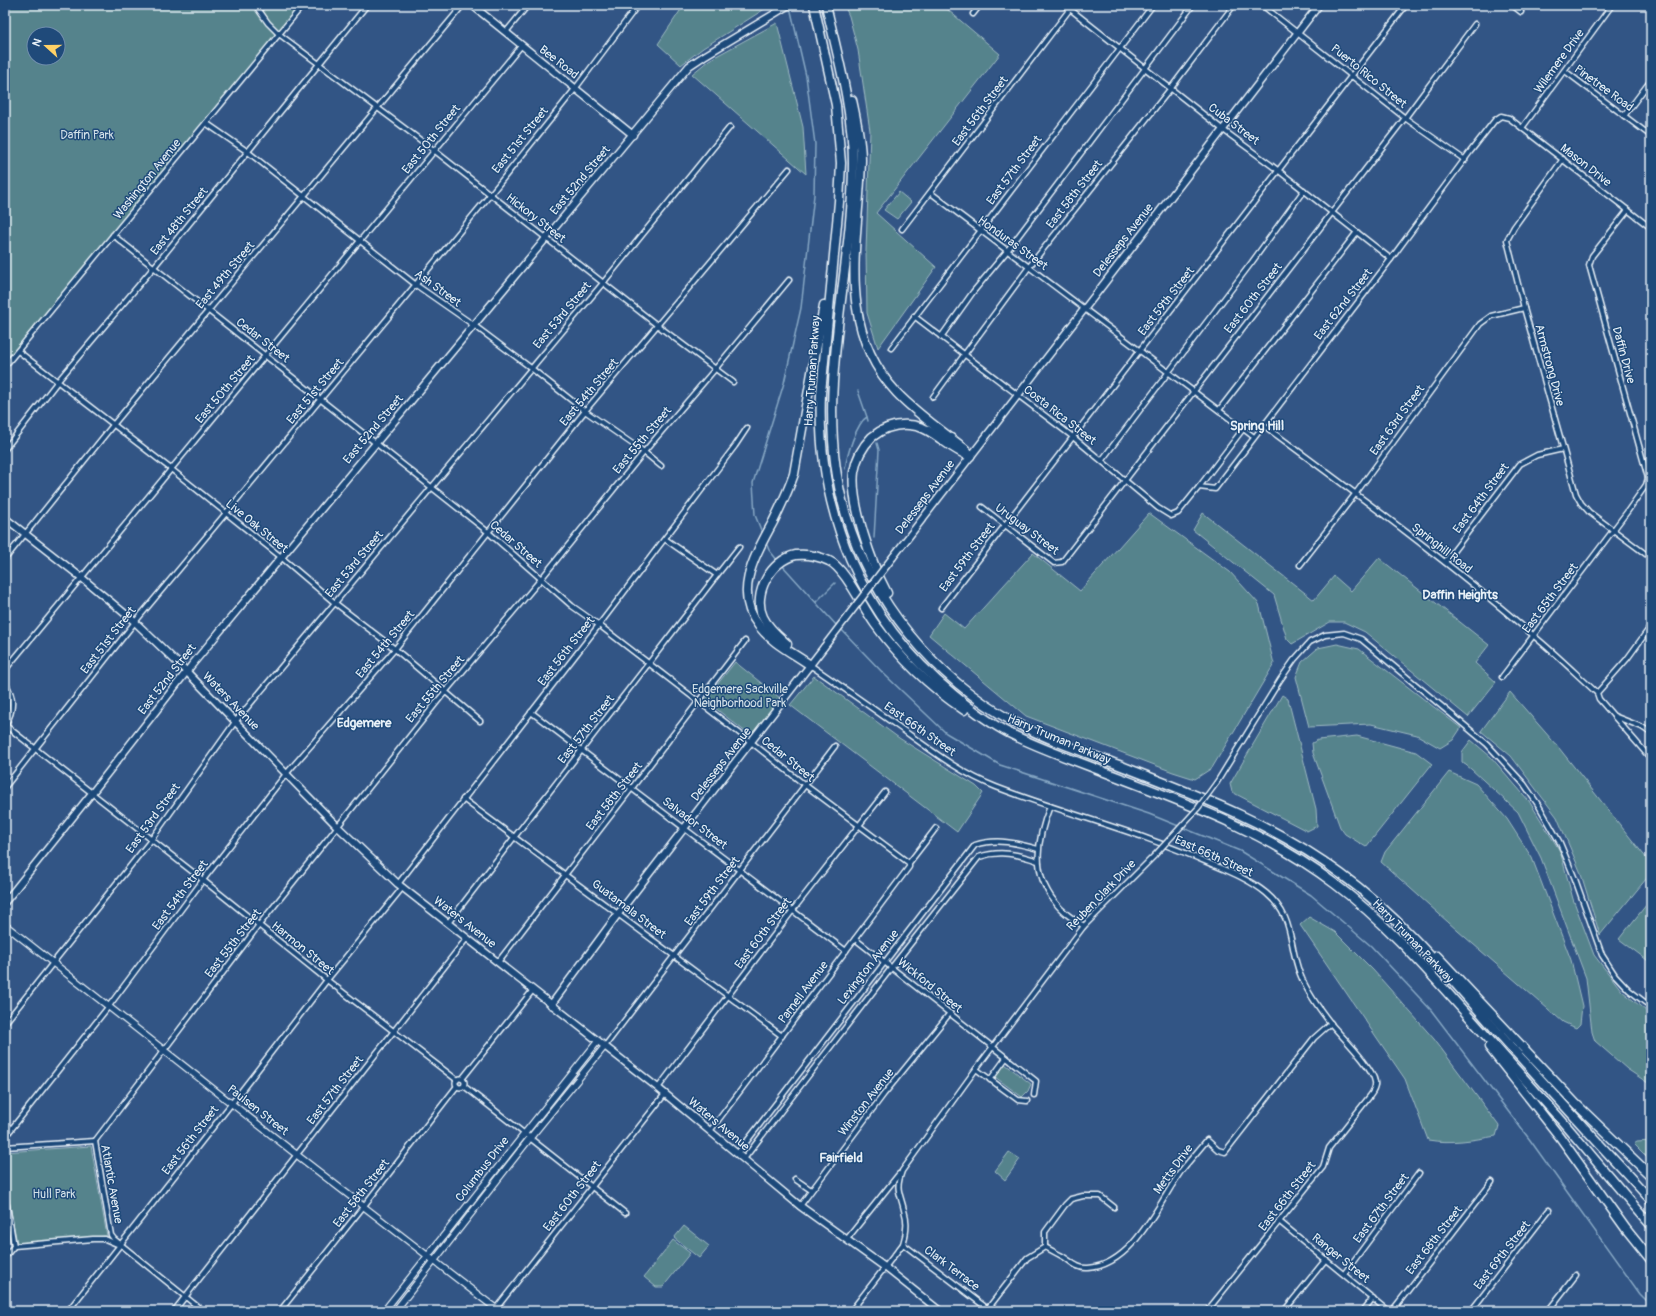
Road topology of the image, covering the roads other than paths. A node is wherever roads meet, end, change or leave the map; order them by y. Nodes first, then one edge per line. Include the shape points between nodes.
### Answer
1 (303, 5) edge
2 (367, 5) edge
3 (463, 5) edge
4 (472, 5) edge
5 (528, 5) edge
6 (638, 5) edge
7 (789, 5) edge
8 (814, 5) edge
9 (826, 5) edge
10 (980, 5) edge
11 (1065, 5) edge
12 (1153, 5) edge
13 (1194, 5) edge
14 (1234, 5) edge
15 (1262, 5) edge
16 (1319, 5) edge
17 (1406, 5) edge
18 (1512, 5) edge
19 (1612, 5) edge
20 (256, 6) edge
21 (1072, 7) edge
22 (1521, 12) dead end
23 (973, 14) dead end
24 (1475, 24) dead end
25 (506, 32) junction
26 (1297, 32) junction
27 (279, 34) junction
28 (521, 46) junction
29 (1119, 49) junction
30 (839, 61) junction
31 (319, 64) junction
32 (1145, 68) junction
33 (1565, 72) junction
34 (1352, 74) junction
35 (1651, 80) edge
36 (1171, 88) junction
37 (575, 89) junction
38 (377, 108) junction
39 (1624, 116) junction
40 (1405, 118) junction
41 (1509, 118) joint
42 (206, 123) junction
43 (730, 127) dead end
44 (1522, 128) junction
45 (1222, 129) junction
46 (633, 135) junction
47 (1651, 136) edge
48 (435, 151) junction
49 (248, 152) junction
50 (1563, 159) junction
51 (1465, 160) junction
52 (789, 169) dead end
53 (1279, 171) junction
54 (1304, 190) junction
55 (931, 193) junction
56 (490, 195) junction
57 (304, 197) junction
58 (1628, 210) junction
59 (1332, 212) junction
60 (1651, 228) edge
61 (902, 229) dead end
62 (980, 231) junction
63 (1357, 232) junction
64 (114, 235) junction
65 (835, 237) junction
66 (546, 238) junction
67 (361, 241) junction
68 (1007, 251) junction
69 (1391, 259) junction
70 (154, 267) junction
71 (1029, 267) junction
72 (789, 280) dead end
73 (603, 283) junction
74 (416, 285) junction
75 (1084, 308) junction
76 (1524, 308) junction
77 (209, 310) junction
78 (914, 316) junction
79 (658, 325) junction
80 (475, 326) junction
81 (941, 337) junction
82 (891, 348) dead end
83 (18, 351) junction
84 (1140, 351) junction
85 (266, 355) junction
86 (965, 355) junction
87 (5, 366) edge
88 (531, 368) junction
89 (716, 368) junction
90 (1168, 372) junction
91 (58, 381) junction
92 (733, 382) dead end
93 (1194, 391) junction
94 (1018, 395) junction
95 (933, 398) dead end
96 (321, 399) junction
97 (1219, 410) junction
98 (585, 411) junction
99 (113, 425) junction
100 (1263, 425) junction
101 (747, 428) dead end
102 (1243, 429) junction
103 (1073, 436) junction
104 (1254, 437) junction
105 (376, 443) junction
106 (5, 449) edge
107 (1563, 449) junction
108 (644, 452) junction
109 (970, 456) junction
110 (1102, 460) junction
111 (661, 466) dead end
112 (171, 469) junction
113 (1126, 480) junction
114 (431, 487) junction
115 (1199, 487) junction
116 (1356, 493) junction
117 (982, 507) dead end
118 (226, 513) junction
119 (5, 518) edge
120 (1004, 524) junction
121 (1613, 530) junction
122 (488, 532) junction
123 (25, 534) junction
124 (665, 539) junction
125 (739, 547) dead end
126 (281, 557) junction
127 (1651, 558) edge
128 (5, 559) edge
129 (1062, 562) joint
130 (1445, 562) junction
131 (1300, 566) dead end
132 (716, 575) junction
133 (82, 578) junction
134 (541, 579) junction
135 (335, 603) junction
136 (941, 608) dead end
137 (135, 622) junction
138 (599, 625) junction
139 (1651, 626) edge
140 (911, 636) junction
141 (1534, 636) junction
142 (745, 641) dead end
143 (395, 649) junction
144 (649, 664) junction
145 (810, 665) junction
146 (5, 670) edge
147 (186, 671) junction
148 (1502, 677) dead end
149 (5, 683) edge
150 (445, 692) junction
151 (1597, 693) junction
152 (699, 702) junction
153 (531, 712) junction
154 (1614, 716) junction
155 (480, 721) dead end
156 (235, 722) junction
157 (5, 725) edge
158 (1006, 732) junction
159 (1651, 733) edge
160 (751, 742) junction
161 (835, 746) dead end
162 (36, 749) junction
163 (582, 750) junction
164 (1651, 759) edge
165 (286, 774) junction
166 (805, 785) junction
167 (5, 787) edge
168 (632, 788) junction
169 (885, 792) dead end
170 (92, 793) junction
171 (463, 799) junction
172 (1050, 806) junction
173 (337, 826) junction
174 (859, 826) junction
175 (685, 828) junction
176 (936, 828) dead end
177 (515, 837) junction
178 (151, 840) junction
179 (1038, 848) junction
180 (966, 855) junction
181 (1038, 861) junction
182 (974, 862) junction
183 (908, 863) junction
184 (740, 870) junction
185 (565, 874) junction
186 (203, 880) junction
187 (400, 886) junction
188 (1372, 898) junction
189 (5, 902) edge
190 (793, 910) junction
191 (618, 914) junction
192 (448, 923) junction
193 (5, 925) edge
194 (259, 925) junction
195 (1084, 926) junction
196 (467, 938) junction
197 (855, 938) junction
198 (846, 951) junction
199 (675, 956) junction
200 (53, 962) junction
201 (498, 962) junction
202 (885, 962) junction
203 (892, 967) junction
204 (327, 980) junction
205 (533, 990) junction
206 (728, 996) junction
207 (1455, 1002) junction
208 (551, 1005) junction
209 (109, 1006) junction
210 (1651, 1007) edge
211 (950, 1013) junction
212 (5, 1023) edge
213 (1331, 1023) junction
214 (394, 1031) junction
215 (782, 1036) junction
216 (598, 1041) junction
217 (605, 1046) junction
218 (992, 1047) junction
219 (164, 1049) junction
220 (809, 1058) junction
221 (1006, 1058) junction
222 (818, 1064) junction
223 (976, 1069) junction
224 (462, 1079) junction
225 (457, 1080) junction
226 (990, 1080) junction
227 (457, 1086) junction
228 (464, 1086) junction
229 (658, 1088) junction
230 (665, 1094) junction
231 (1034, 1095) dead end
232 (1027, 1101) dead end
233 (232, 1103) junction
234 (710, 1131) junction
235 (524, 1134) junction
236 (5, 1137) edge
237 (530, 1138) junction
238 (95, 1141) junction
239 (5, 1146) edge
240 (737, 1154) junction
241 (297, 1155) junction
242 (744, 1159) junction
243 (902, 1171) junction
244 (1419, 1173) dead end
245 (1651, 1176) edge
246 (795, 1179) dead end
247 (1492, 1182) dead end
248 (592, 1187) junction
249 (811, 1190) junction
250 (5, 1194) edge
251 (1651, 1200) edge
252 (800, 1206) junction
253 (363, 1207) junction
254 (1114, 1207) dead end
255 (1549, 1210) dead end
256 (624, 1213) dead end
257 (1280, 1222) junction
258 (1651, 1225) edge
259 (847, 1239) junction
260 (903, 1244) junction
261 (120, 1245) junction
262 (14, 1246) junction
263 (1045, 1247) junction
264 (428, 1255) junction
265 (5, 1257) edge
266 (1326, 1259) junction
267 (435, 1260) junction
268 (1651, 1260) edge
269 (886, 1268) junction
270 (1344, 1274) junction
271 (1576, 1275) dead end
272 (185, 1297) junction
273 (1374, 1298) junction
274 (497, 1310) edge
275 (987, 1310) edge
276 (68, 1311) edge
277 (174, 1311) edge
278 (203, 1311) edge
279 (280, 1311) edge
280 (384, 1311) edge
281 (395, 1311) edge
282 (851, 1311) edge
283 (940, 1311) edge
284 (1207, 1311) edge
285 (1284, 1311) edge
286 (1363, 1311) edge
287 (1388, 1311) edge
288 (1392, 1311) edge
289 (1471, 1311) edge
290 (1548, 1311) edge

1 - 27 street, Washington Avenue
2 - 31 street, East 48th Street
3 - 38 street, East 49th Street
4 - 25 main road, Bee Road
5 - 25 street
6 - 37 street, East 51st Street
7 - 46 main road, East 52nd Street via 689,66
8 - 65 highway, Harry Truman Parkway via 839,124 841,163
9 - 30 highway, Harry Truman Parkway
10 - 23 street
11 - 21 street, Cuba Street
12 - 29 street, East 57th Street
13 - 32 street
14 - 36 street, East 58th Street
15 - 26 street, Puerto Rico Street
16 - 26 main road, Delesseps Avenue
17 - 34 street, East 59th Street
18 - 22 street
19 - 33 street, Wilemere Drive
20 - 27 street, Hickory Street
21 - 29 street, Cuba Street
21 - 55 street, East 56th Street
24 - 40 street, East 60th Street
25 - 28 main road, Bee Road
26 - 34 street, Puerto Rico Street
26 - 45 main road, Delesseps Avenue
27 - 31 street, Hickory Street
27 - 42 street, Washington Avenue
28 - 37 main road, Bee Road
28 - 48 street, East 50th Street
29 - 32 street, Cuba Street
29 - 62 street, East 57th Street
30 - 109 highway via 857,121 861,158 854,291 863,338 877,366 896,392 918,413 965,448
30 - 140 highway, Harry Truman Parkway via 850,123 853,163 832,394 835,460 845,513 859,551 887,603
31 - 38 street, Hickory Street
31 - 49 street, East 48th Street
32 - 36 street, Cuba Street
32 - 68 street
33 - 39 street, Pinetree Road
33 - 44 street, Wilemere Drive
34 - 40 street, Puerto Rico Street
34 - 53 street, East 59th Street
35 - 39 street
36 - 45 street, Cuba Street
36 - 71 street, East 58th Street
37 - 46 main road, Bee Road
37 - 56 street, East 51st Street
38 - 48 street, Hickory Street
38 - 57 street, East 49th Street
39 - 47 street, Pinetree Road
40 - 51 street, Puerto Rico Street
40 - 59 street, East 60th Street
41 - 44 street, Mason Drive
41 - 51 street, East 62nd Street via 1501,116 1495,120
42 - 49 street, Ash Street
42 - 64 street, Washington Avenue
43 - 73 street, East 53rd Street
44 - 50 street, Mason Drive
45 - 53 street, Cuba Street
45 - 75 main road, Delesseps Avenue
46 - 66 main road, East 52nd Street
48 - 56 street, Hickory Street
48 - 67 street, East 50th Street
49 - 57 street, Ash Street
49 - 70 street, East 48th Street
50 - 58 street, Mason Drive
50 - 76 street, Armstrong Drive via 1507,240
51 - 69 street, East 62nd Street
52 - 79 street, East 54th Street
53 - 54 street, Cuba Street
53 - 84 street, East 59th Street
54 - 59 street, Cuba Street
54 - 90 street
55 - 61 street, East 56th Street
55 - 62 street, Honduras Street
56 - 66 street, Hickory Street
56 - 74 street, East 51st Street
57 - 67 street, Ash Street
57 - 77 street, East 49th Street
58 - 60 street, Mason Drive
58 - 121 street, Daffin Drive via 1592,256 1589,265 1648,478 1646,485
59 - 63 street, Cuba Street
59 - 93 street, East 60th Street
62 - 68 street, Honduras Street
62 - 78 street, East 57th Street
63 - 69 street, Cuba Street
63 - 97 street
64 - 70 street, Cedar Street
64 - 83 street, Washington Avenue
65 - 145 highway via 794,474 753,560 747,593 750,609 759,626 773,640
65 - 158 highway, Harry Truman Parkway via 820,413 825,475 840,536 866,592 901,644 945,688
66 - 73 street, Hickory Street
66 - 80 main road, East 52nd Street
67 - 74 street, Ash Street
67 - 85 street, East 50th Street
68 - 71 street, Honduras Street
68 - 81 street via 973,292
69 - 100 street, East 62nd Street
70 - 77 street, Cedar Street
70 - 91 street, East 48th Street
71 - 75 street, Honduras Street
71 - 86 street, East 58th Street
72 - 89 street, East 55th Street
73 - 79 street, Hickory Street
73 - 88 street, East 53rd Street
74 - 80 street, Ash Street
74 - 96 street, East 51st Street
75 - 84 street
75 - 94 main road, Delesseps Avenue
76 - 107 street, Armstrong Drive
76 - 116 street, East 63rd Street via 1491,316 1480,324
77 - 85 street, Cedar Street
77 - 99 street, East 49th Street
78 - 81 street, Costa Rica Street
78 - 82 street, East 57th Street
79 - 89 street, Hickory Street
79 - 98 street, East 54th Street
80 - 88 street, Ash Street
80 - 105 main road, East 52nd Street
81 - 86 street, Costa Rica Street
83 - 87 street, Washington Avenue
83 - 91 street, Live Oak Street
84 - 90 street
84 - 103 street, East 59th Street
85 - 96 street, Cedar Street
85 - 112 street, East 50th Street
86 - 94 street, Costa Rica Street
86 - 95 street, East 58th Street
88 - 98 street, Ash Street
88 - 114 street, East 53rd Street
89 - 92 street, Hickory Street
89 - 108 street, East 55th Street
90 - 93 street
90 - 110 street
91 - 99 street, Live Oak Street
91 - 106 street, East 48th Street
93 - 97 street
93 - 113 street, East 60th Street
94 - 103 street, Costa Rica Street
94 - 109 main road, Delesseps Avenue
96 - 105 street, Cedar Street
96 - 118 street, East 51st Street
97 - 102 street
98 - 108 street, Ash Street
98 - 122 street, East 54th Street
99 - 112 street, Live Oak Street
99 - 123 street, East 49th Street
100 - 104 street, East 62nd Street
100 - 116 street, Springhill Road
101 - 124 street, East 56th Street
102 - 104 street
102 - 115 street
103 - 110 street, Costa Rica Street
103 - 120 street, East 59th Street
104 - 115 street, East 62nd Street via 1215,489
105 - 114 street, Cedar Street
105 - 126 main road, East 52nd Street
107 - 121 street, Armstrong Drive via 1581,504
107 - 130 street, East 64th Street via 1520,464
108 - 111 street, Ash Street
108 - 134 street, East 55th Street
109 - 140 highway via 924,428 909,425 895,426 879,432 868,441 859,454 854,471 854,496 866,541 882,585
109 - 145 main road, Delesseps Avenue, bridge
110 - 113 street, Costa Rica Street
112 - 118 street, Live Oak Street
112 - 133 street, East 50th Street
113 - 115 street, Costa Rica Street via 1171,516 1178,513
113 - 129 street, East 60th Street
114 - 122 street, Cedar Street
114 - 135 street, East 53rd Street
116 - 130 street, Springhill Road
116 - 131 street, East 63rd Street
117 - 120 street, Uruguay Street
118 - 126 street, Live Oak Street
118 - 137 street, East 51st Street
119 - 123 main road, Waters Avenue
120 - 129 street, Uruguay Street via 1054,563
120 - 136 street, East 59th Street
121 - 127 street, Armstrong Drive
121 - 141 street, East 65th Street
122 - 134 street, Cedar Street
122 - 143 street, East 54th Street
123 - 128 street, East 49th Street
123 - 133 main road, Waters Avenue
124 - 132 street
124 - 138 street, East 56th Street
125 - 132 street, East 57th Street
126 - 135 street, Live Oak Street
126 - 147 main road, East 52nd Street
130 - 141 street, Springhill Road
132 - 144 street, East 57th Street
133 - 137 main road, Waters Avenue
133 - 146 street, East 50th Street
134 - 138 street, Cedar Street
134 - 150 street, East 55th Street
135 - 143 street, Live Oak Street
135 - 156 street, East 53rd Street
137 - 147 main road, Waters Avenue
137 - 162 street, East 51st Street
138 - 144 street, Cedar Street
138 - 153 street, East 56th Street
139 - 151 street via 1627,659
140 - 188 highway, Harry Truman Parkway via 952,679 1002,715 1037,733 1256,821 1314,855
141 - 148 street, East 65th Street
141 - 151 street, Springhill Road
142 - 152 street, East 58th Street
143 - 150 street, Live Oak Street
143 - 165 street, East 54th Street
144 - 152 street, Cedar Street
144 - 163 street, East 57th Street
145 - 158 highway via 772,630 760,607 760,597 767,577 783,561 796,556 820,557 831,562 842,572 874,623 898,653 958,706
145 - 160 main road, Delesseps Avenue
145 - 172 street, East 66th Street via 935,754 995,787
147 - 156 main road, Waters Avenue
147 - 170 main road, East 52nd Street
149 - 157 street, Harmon Street via 13,700 11,716
150 - 155 street, Live Oak Street
150 - 173 street, East 55th Street
151 - 154 street, Springhill Road
152 - 160 street, Cedar Street
152 - 168 street, East 58th Street
153 - 163 street, Salvador Street
153 - 171 street, East 56th Street
154 - 159 street, Springhill Road
154 - 164 street, Springhill Road
156 - 165 main road, Waters Avenue
156 - 178 street, East 53rd Street
157 - 162 street, Harmon Street
158 - 207 highway, Harry Truman Parkway via 1231,822 1286,851 1334,883 1369,912 1406,947
160 - 166 street, Cedar Street
160 - 175 main road, Delesseps Avenue
161 - 166 street, East 59th Street
162 - 167 street, East 51st Street
162 - 170 street, Harmon Street
163 - 168 street, Salvador Street
163 - 177 street, East 57th Street
165 - 173 main road, Waters Avenue
165 - 186 street, East 54th Street
166 - 174 street, Cedar Street
166 - 184 street, East 59th Street
168 - 175 street, Salvador Street
168 - 185 street, East 58th Street
169 - 174 street, East 60th Street
170 - 178 street, Harmon Street
170 - 189 main road, East 52nd Street
171 - 177 street, Guatamala Street
171 - 187 street, East 56th Street
172 - 179 street via 1041,827
172 - 213 street, East 66th Street via 1181,850 1234,874 1265,892 1284,914 1300,974
173 - 187 main road, Waters Avenue
173 - 194 street, East 55th Street
174 - 183 street, Cedar Street
174 - 190 street, East 60th Street
175 - 184 street, Salvador Street
175 - 191 main road, Delesseps Avenue
176 - 183 street, Parnell Avenue
177 - 185 street, Guatamala Street
177 - 192 street, East 57th Street
178 - 186 street, Harmon Street
178 - 200 street, East 53rd Street
179 - 180 street, Lexington Avenue via 998,840 987,841 975,845
179 - 181 street
180 - 182 street
180 - 202 street, Lexington Avenue
181 - 182 street, Lexington Avenue via 1002,852 979,857
181 - 195 street via 1043,882 1055,903
182 - 203 street, Lexington Avenue
183 - 197 street, Parnell Avenue via 909,867
184 - 190 street, Salvador Street
184 - 199 street, East 59th Street
185 - 191 street, Guatamala Street
185 - 201 street, East 58th Street
186 - 194 street, Harmon Street
186 - 209 street, East 54th Street
187 - 192 main road, Waters Avenue
187 - 204 street, East 56th Street
188 - 245 highway via 1446,964 1576,1104
188 - 251 highway, Harry Truman Parkway via 1414,939
190 - 198 street, Salvador Street
190 - 206 street, East 60th Street
191 - 199 street, Guatamala Street
191 - 208 main road, Delesseps Avenue
192 - 196 main road, Waters Avenue
193 - 200 street, Paulsen Street
194 - 204 street, Harmon Street
194 - 219 street, East 55th Street
195 - 210 street, Reuben Clark Drive, bridge via 1198,808 1294,660 1310,642 1344,633 1361,639 1487,744 1524,784 1560,843 1602,955 1629,990
195 - 218 street, Reuben Clark Drive
196 - 201 main road, Waters Avenue
196 - 214 street, East 57th Street
197 - 198 street, Parnell Avenue
197 - 202 street, Wickford Street
198 - 215 street, Parnell Avenue
199 - 206 street, Guatamala Street
199 - 217 street, East 59th Street
200 - 209 street, Paulsen Street
200 - 212 street, East 53rd Street
201 - 205 main road, Waters Avenue
202 - 203 street, Wickford Street
202 - 220 street, Lexington Avenue
203 - 211 street, Wickford Street
203 - 222 street, Lexington Avenue
204 - 214 street, Harmon Street
204 - 233 street, East 56th Street
205 - 208 main road, Waters Avenue
205 - 224 street
206 - 215 street, Guatamala Street
206 - 229 street, East 60th Street
207 - 258 highway, Harry Truman Parkway
207 - 268 highway
208 - 216 main road, Waters Avenue
209 - 219 street, Paulsen Street
209 - 236 street, East 54th Street
211 - 218 street, Wickford Street
211 - 249 street, Winston Avenue
213 - 257 street, East 66th Street via 1368,1068 1375,1081 1374,1089 1329,1148 1323,1167
213 - 263 street, Metts Drive via 1314,1038 1225,1152 1218,1150 1207,1140 1182,1170 1131,1246 1116,1259 1088,1268 1075,1266 1063,1256
214 - 225 street, Harmon Street
214 - 241 street, East 57th Street
215 - 234 street, Parnell Avenue
216 - 217 main road, Waters Avenue
216 - 235 street, Columbus Drive
217 - 229 main road, Waters Avenue
217 - 237 street, Columbus Drive
218 - 221 street
218 - 223 street, Reuben Clark Drive
219 - 233 street, Paulsen Street
219 - 238 street, East 55th Street
220 - 222 street
220 - 240 street, Lexington Avenue
221 - 226 street
221 - 231 street via 1036,1081
222 - 242 street, Lexington Avenue
223 - 226 street
223 - 243 street, Reuben Clark Drive
224 - 225 street
224 - 228 street via 465,1082
225 - 227 street
226 - 232 street via 1018,1100
227 - 228 street
227 - 253 street, East 58th Street
228 - 235 street
229 - 230 main road, Waters Avenue
230 - 234 main road, Waters Avenue
230 - 248 street, East 60th Street
233 - 241 street, Paulsen Street
233 - 261 street, East 56th Street
234 - 240 main road, Waters Avenue
235 - 237 street
235 - 264 street, Columbus Drive
237 - 248 street
237 - 267 street, Columbus Drive
238 - 239 street, Atlantic Avenue
238 - 261 street, Atlantic Avenue via 111,1235
240 - 242 main road, Waters Avenue
241 - 253 street, Paulsen Street
241 - 272 street, East 57th Street
242 - 252 main road, Waters Avenue
243 - 259 street
243 - 260 street, Reuben Clark Drive via 898,1188 907,1233
244 - 270 street, East 67th Street
246 - 249 street
247 - 288 street, East 68th Street
248 - 256 street
248 - 274 street, East 60th Street
249 - 252 street, Winston Avenue
250 - 262 street
252 - 259 main road, Waters Avenue
253 - 264 street, Paulsen Street
253 - 279 street, East 58th Street
254 - 263 street via 1100,1196 1071,1199 1045,1232
255 - 289 street, East 69th Street
257 - 266 street, Ranger Street
257 - 284 street, East 66th Street
259 - 269 main road, Waters Avenue
260 - 269 street
260 - 275 street, Clark Terrace
261 - 262 street, Atlantic Avenue via 105,1239 93,1239
261 - 272 street, Atlantic Avenue
261 - 276 street, East 56th Street
262 - 265 street
263 - 275 street, Clark Terrace via 1027,1258
264 - 267 street, Paulsen Street
264 - 280 street, Columbus Drive
266 - 270 street, Ranger Street
266 - 285 street
267 - 274 street, Paulsen Street
267 - 281 street, Columbus Drive
269 - 282 street
269 - 283 main road, Waters Avenue
270 - 273 street, Ranger Street
271 - 290 street
272 - 277 street, East 57th Street
272 - 278 street, Atlantic Avenue
273 - 286 street
273 - 287 street, Ranger Street

